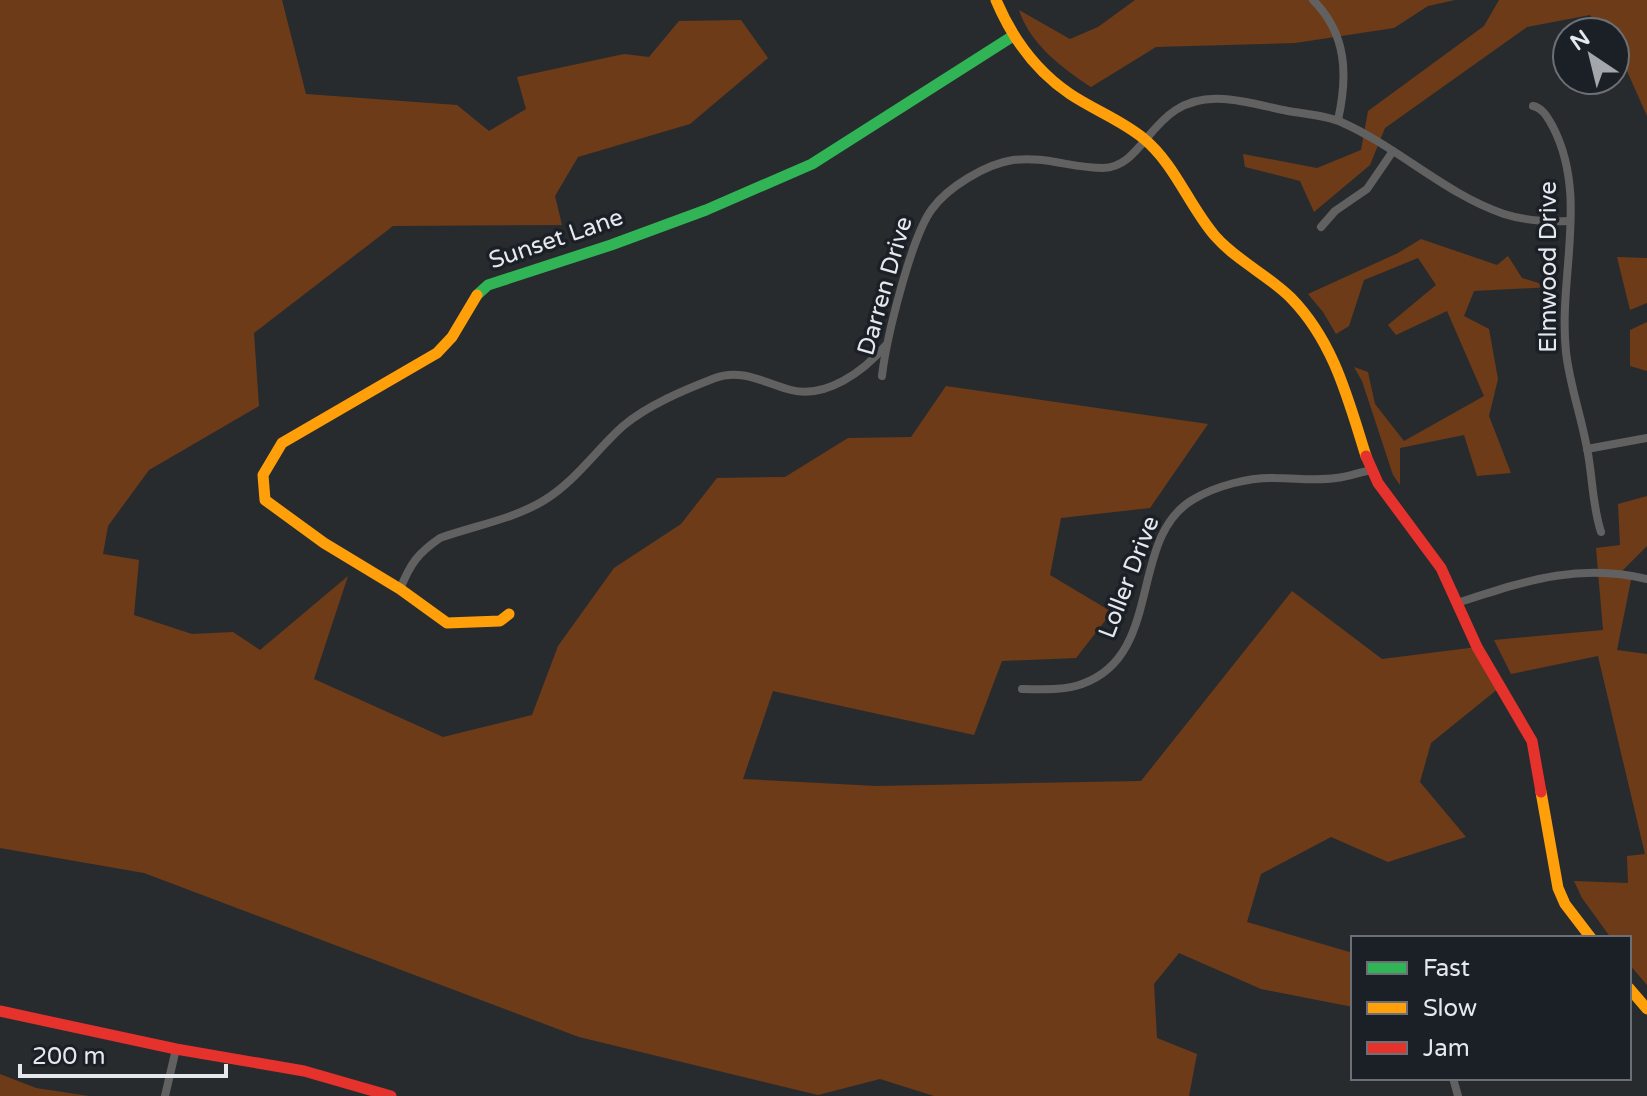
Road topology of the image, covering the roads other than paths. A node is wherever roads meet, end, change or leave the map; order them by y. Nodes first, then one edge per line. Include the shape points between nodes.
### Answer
1 (996, 0) edge
2 (1313, 0) edge
3 (1013, 36) junction
4 (1533, 106) dead end
5 (1338, 120) junction
6 (1146, 140) junction
7 (1393, 151) junction
8 (1570, 221) junction
9 (1321, 227) dead end
10 (888, 342) junction
11 (882, 376) dead end
12 (1647, 438) edge
13 (1587, 449) junction
14 (1372, 470) junction
15 (1601, 532) dead end
16 (1647, 579) edge
17 (400, 589) junction
18 (1457, 603) junction
19 (509, 614) dead end
20 (1022, 689) dead end
21 (1589, 936) edge
22 (1631, 990) edge
23 (1647, 1009) edge
24 (0, 1011) edge
25 (176, 1049) junction
26 (165, 1096) edge
27 (391, 1096) edge

1 - 3 street
2 - 5 street via 1342,48 1345,78
3 - 6 street via 1050,79
3 - 17 street, Sunset Lane via 812,164 706,210 488,285 476,293 457,331 437,353 282,443 263,475 265,500
4 - 8 street, Elmwood Drive via 1549,119 1561,144 1570,174
5 - 6 street, Darren Drive via 1222,99 1195,101 1161,120
5 - 7 street, Darren Drive
6 - 10 street, Darren Drive via 1113,167 1044,158 1008,161 953,189 928,214
6 - 14 street via 1214,235 1306,315 1343,379
7 - 8 street, Darren Drive via 1506,215
7 - 9 street via 1367,189
8 - 13 street, Elmwood Drive via 1565,345
10 - 11 street, Darren Drive
10 - 17 street via 869,365 818,389 794,391 732,374 650,408 543,501 440,538 412,560
12 - 13 street
13 - 15 street, Elmwood Drive
14 - 18 street via 1427,547
14 - 20 street, Loller Drive via 1337,478 1271,477 1192,499 1165,529 1140,614 1114,663 1082,684
16 - 18 street via 1563,573
17 - 19 street via 447,623 500,621
18 - 21 street via 1532,741 1558,888
22 - 23 street
24 - 25 street
25 - 26 street
25 - 27 street via 304,1071

